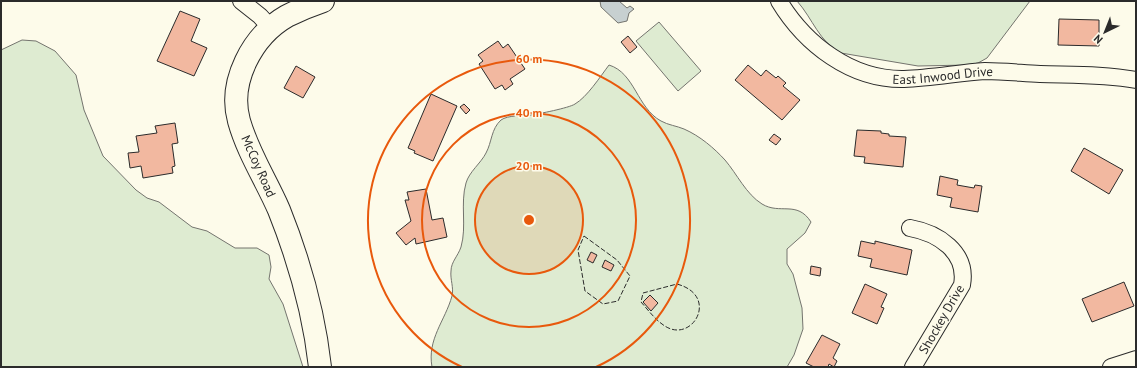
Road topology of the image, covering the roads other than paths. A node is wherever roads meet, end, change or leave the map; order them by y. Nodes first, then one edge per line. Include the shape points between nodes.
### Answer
1 (241, 1) edge
2 (323, 1) edge
3 (779, 1) edge
4 (271, 28) junction
5 (1136, 80) edge
6 (910, 228) dead end
7 (1136, 359) edge
8 (320, 367) edge
9 (913, 367) edge
10 (1111, 367) edge

1 - 4 street
2 - 4 street, McCoy Road via 287,16
3 - 5 street, East Inwood Drive via 817,46 834,59 850,68 884,78 942,77 985,71 1086,75
4 - 8 street, McCoy Road via 257,42 239,80 239,120 249,148 279,210 294,253 316,334
6 - 9 street, Shockey Drive via 927,231 941,239 961,262 964,274 962,285
7 - 10 street

